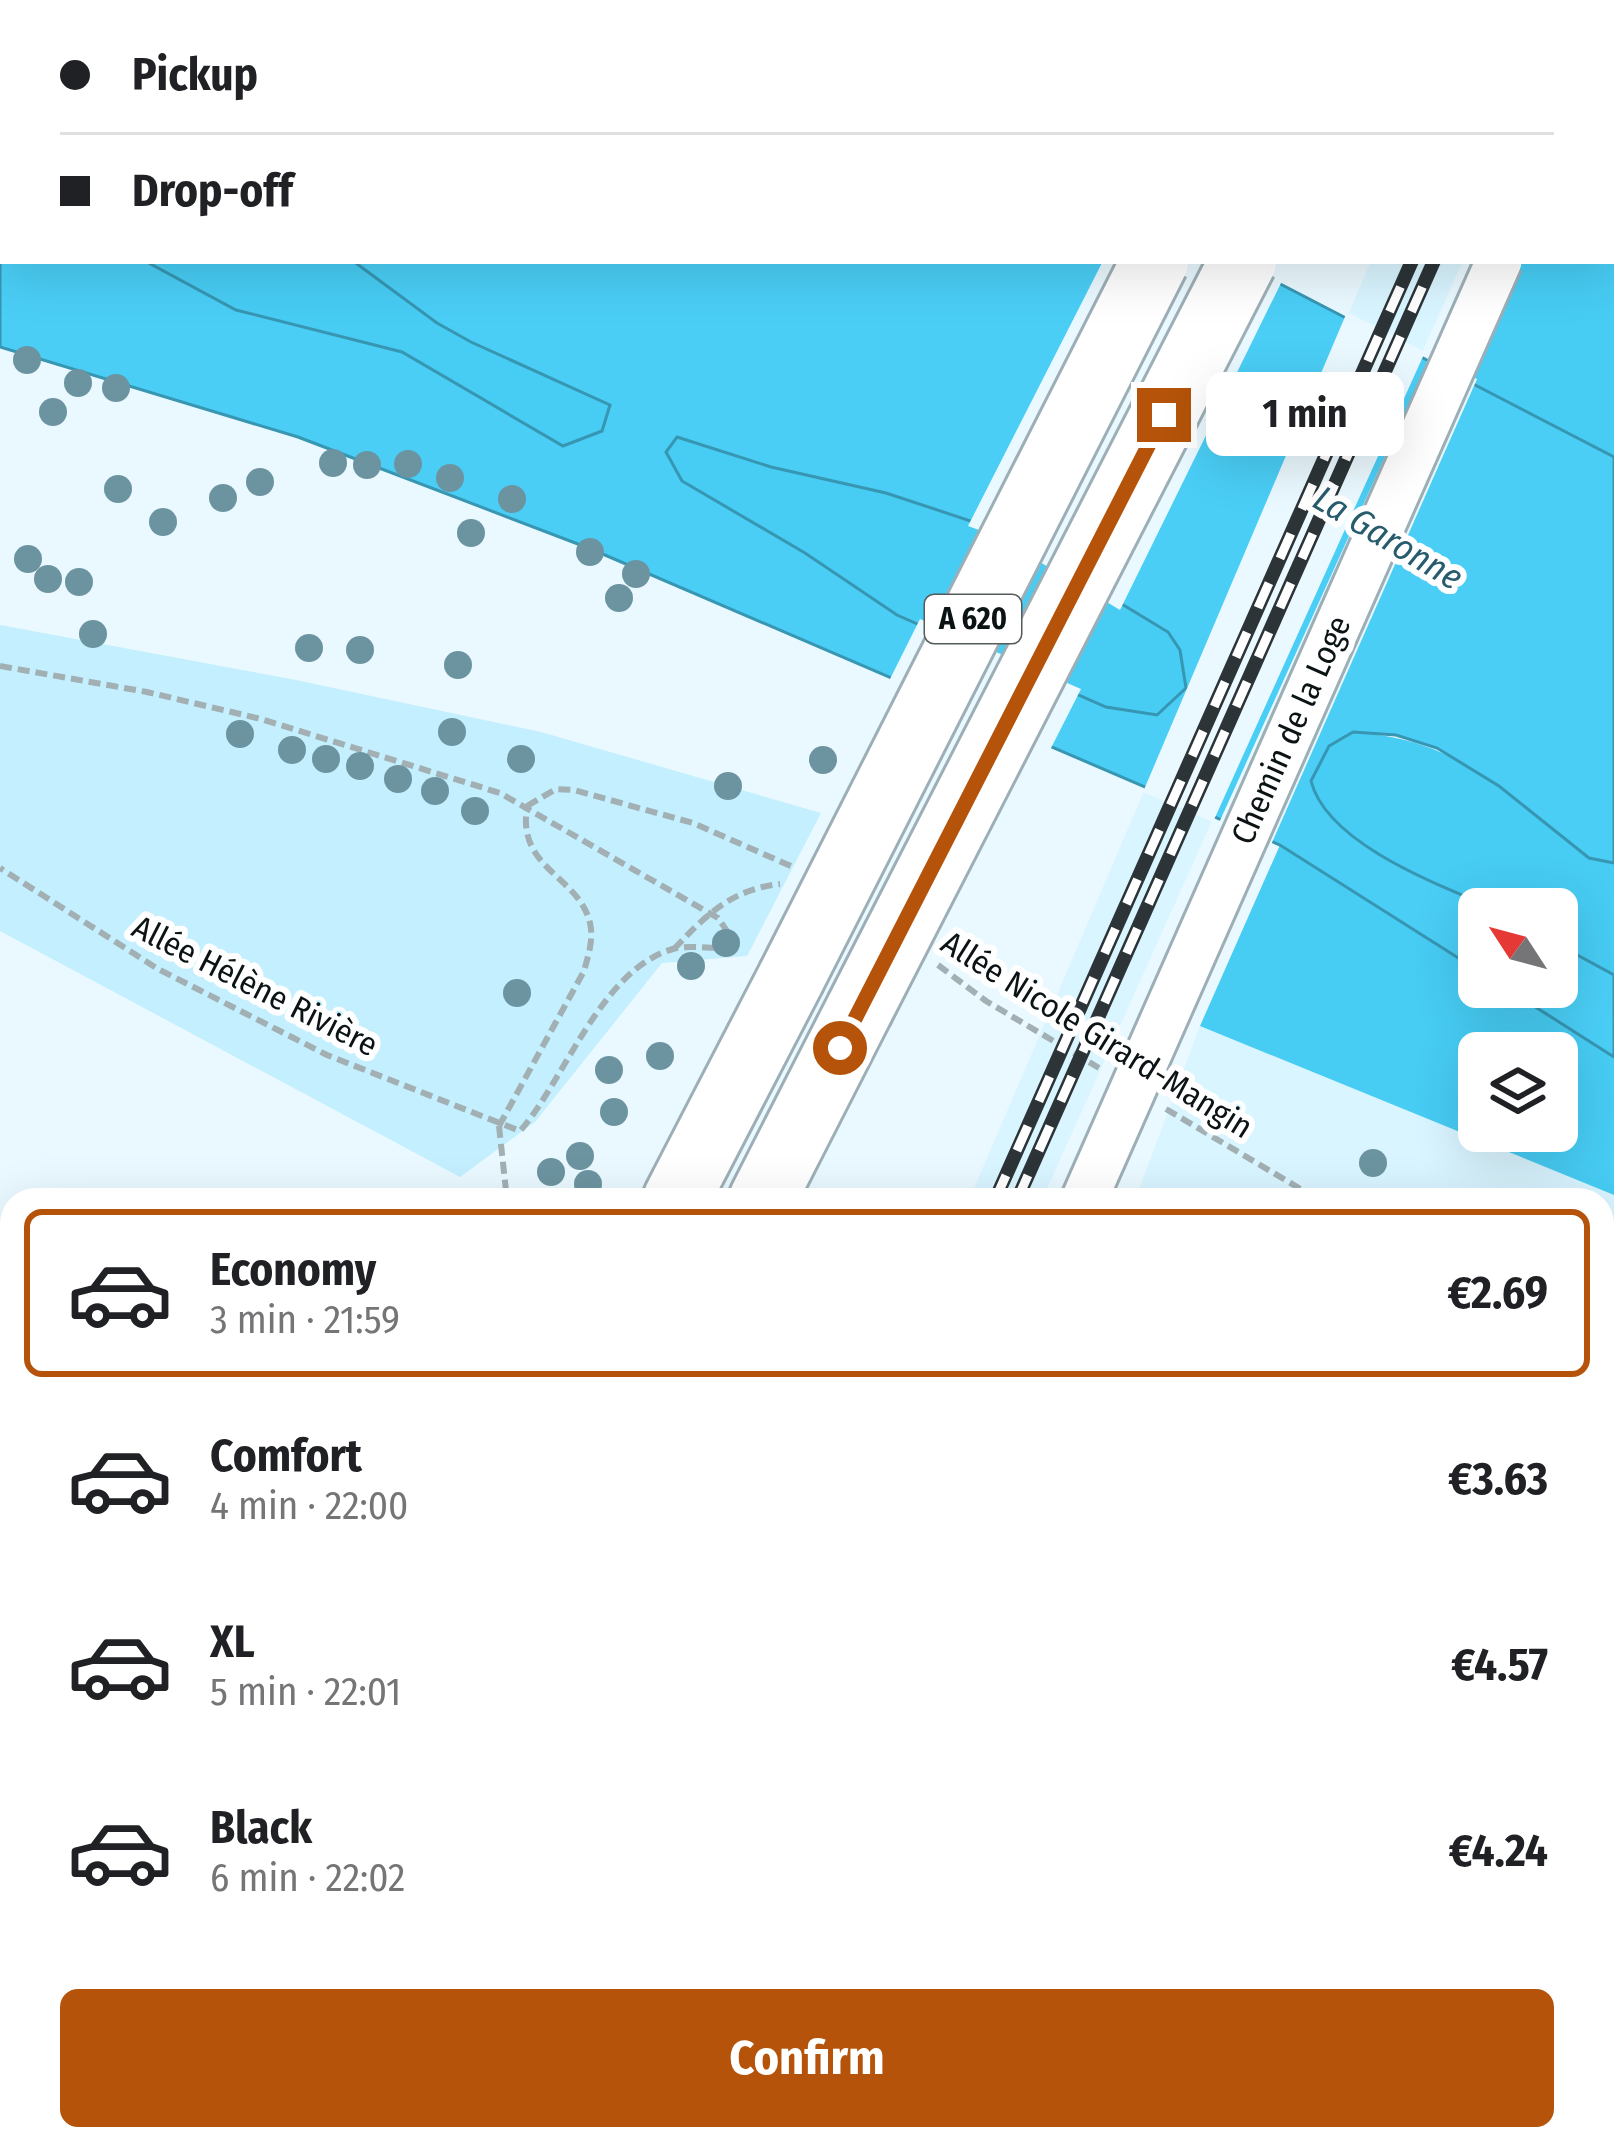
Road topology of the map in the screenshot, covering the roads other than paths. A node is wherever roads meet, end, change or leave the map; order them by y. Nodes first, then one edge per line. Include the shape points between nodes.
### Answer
1 (1153, 264) edge
2 (1241, 264) edge
3 (1498, 264) edge
4 (859, 1010) junction
5 (680, 1186) edge
6 (768, 1188) edge
7 (817, 1188) edge
8 (1089, 1188) edge

1 - 5 highway, A 620, bridge
2 - 4 highway, A 620, bridge
3 - 8 street, Chemin de la Loge, bridge
4 - 6 highway, A 620
4 - 7 highway

